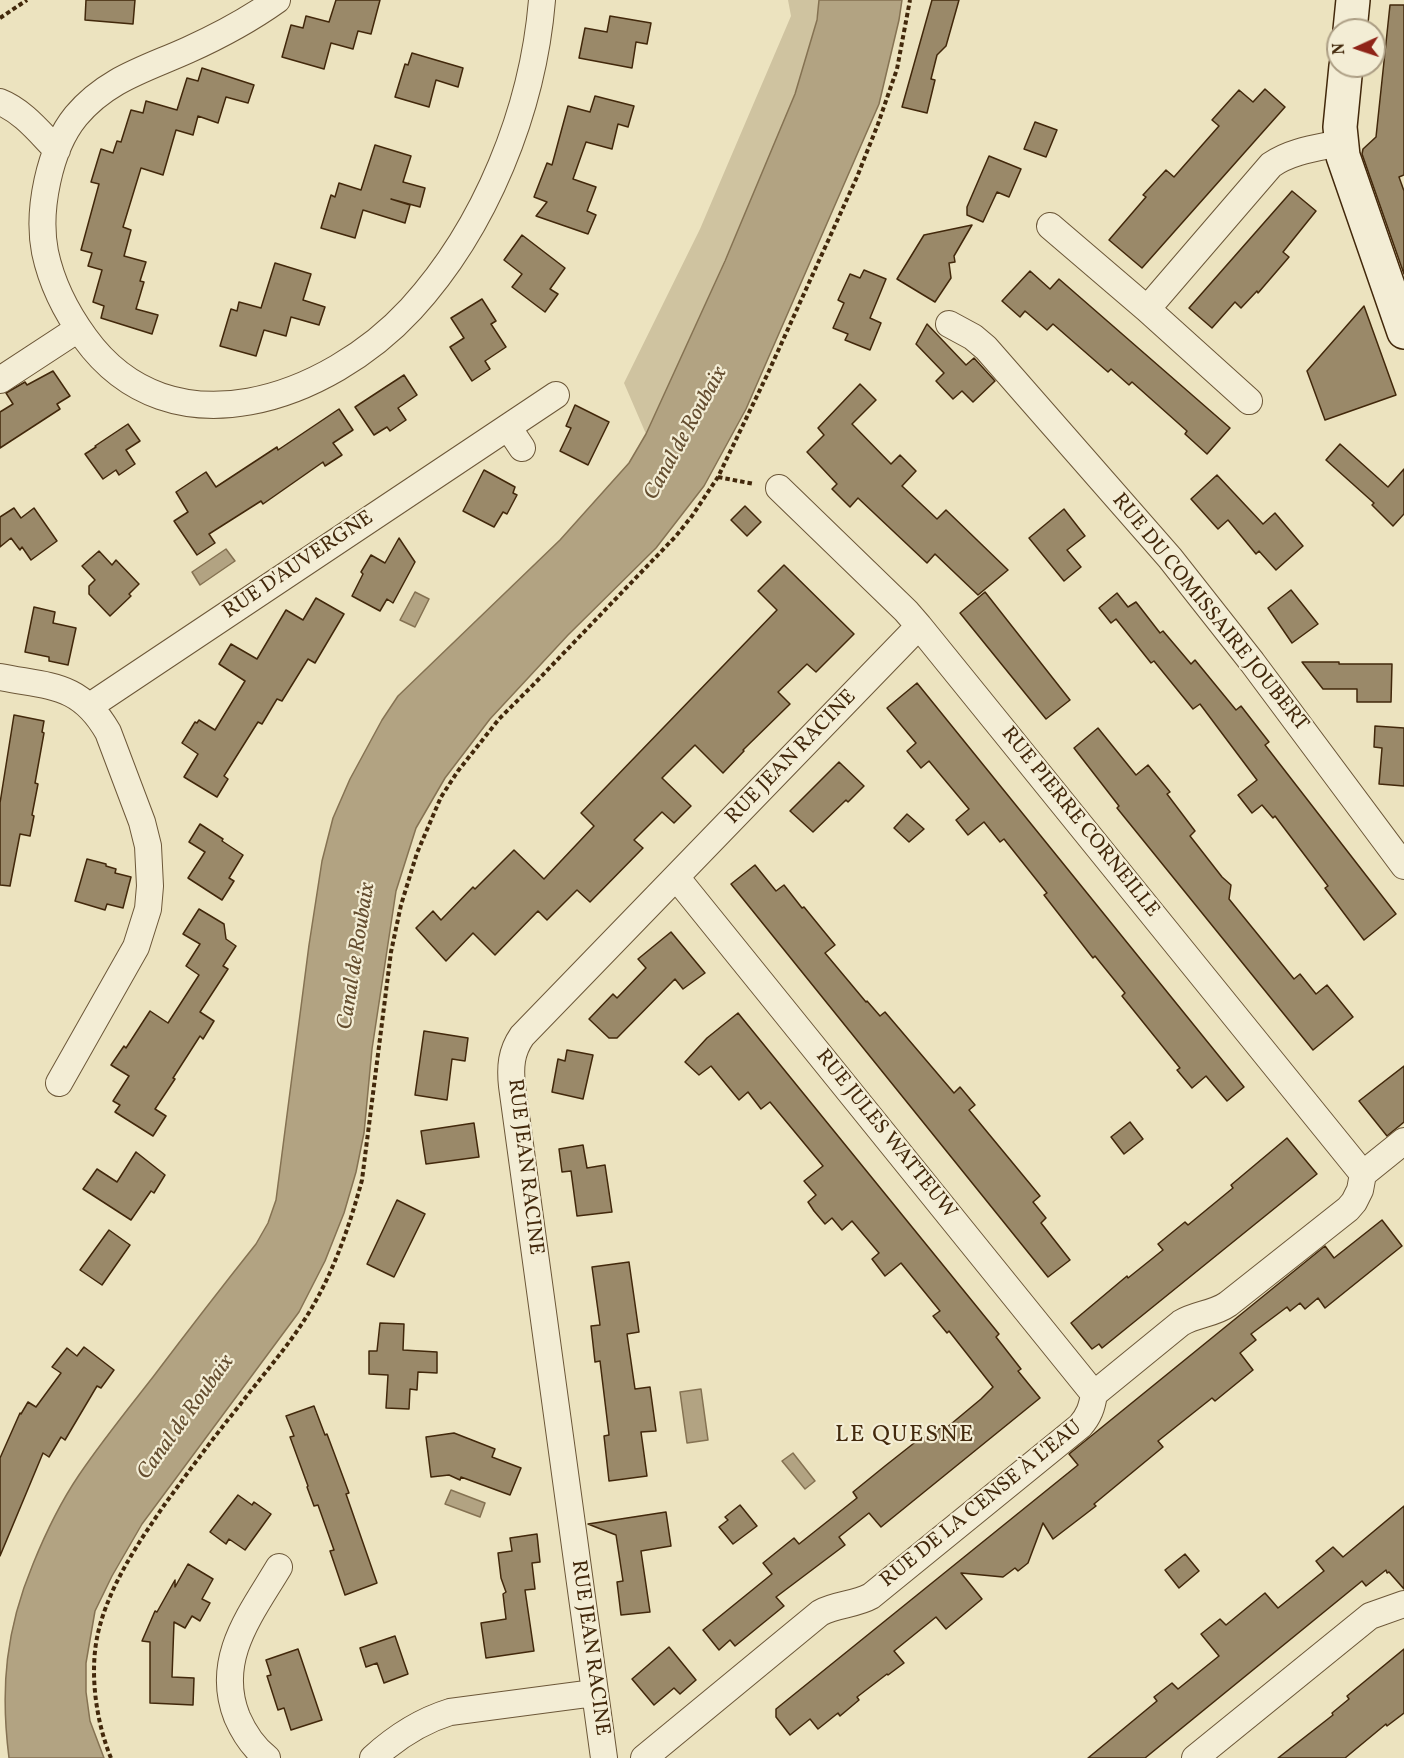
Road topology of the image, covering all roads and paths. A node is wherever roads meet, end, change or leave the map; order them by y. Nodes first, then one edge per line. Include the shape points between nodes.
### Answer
1 (27, 0) edge
2 (277, 0) edge
3 (542, 0) edge
4 (910, 0) edge
5 (1353, 0) edge
6 (0, 18) edge
7 (1351, 18) edge
8 (1345, 78) edge
9 (0, 102) edge
10 (1340, 142) junction
11 (57, 150) junction
12 (1050, 226) dead end
13 (1147, 309) junction
14 (949, 324) dead end
15 (78, 329) junction
16 (1404, 332) edge
17 (0, 380) edge
18 (556, 395) dead end
19 (1249, 401) dead end
20 (508, 427) junction
21 (522, 448) dead end
22 (718, 477) junction
23 (779, 488) joint
24 (919, 626) junction
25 (0, 677) edge
26 (90, 706) junction
27 (1404, 866) edge
28 (676, 877) junction
29 (59, 1083) dead end
30 (1404, 1142) edge
31 (1363, 1174) junction
32 (1094, 1394) junction
33 (279, 1567) dead end
34 (1404, 1604) edge
35 (594, 1693) junction
36 (111, 1758) edge
37 (267, 1758) edge
38 (373, 1758) edge
39 (604, 1758) edge
40 (644, 1758) edge
41 (1195, 1758) edge

1 - 6 path
2 - 11 street via 225,32 131,73 107,88 76,116
3 - 15 street via 521,114 495,179 444,268 411,309 374,344 340,367 279,394 262,400 205,405 171,400 136,385 111,367
4 - 22 path via 897,69 857,177
5 - 7 street
8 - 10 street
9 - 11 street via 20,113
10 - 13 street via 1290,155 1271,165
10 - 16 street
11 - 15 street via 47,184 44,245 52,280
12 - 13 street
13 - 19 street
14 - 27 street, RUE DU COMISSAIRE JOUBERT via 986,348 1170,558
15 - 17 street
18 - 20 street, RUE D'AUVERGNE
20 - 21 street
20 - 26 street, RUE D'AUVERGNE
22 - 23 path
22 - 36 path via 676,536 499,719 441,797 400,904 362,1180 329,1274 291,1340 153,1521 125,1566 103,1616 95,1658 95,1684 101,1726
23 - 24 street, RUE PIERRE CORNEILLE
24 - 28 street, RUE JEAN RACINE
24 - 31 street, RUE PIERRE CORNEILLE
25 - 26 street via 60,689
26 - 29 street via 108,732 142,822 150,886 148,909 136,947
28 - 32 street, RUE JULES WATTEUW
28 - 35 street, RUE JEAN RACINE via 522,1035 511,1063
30 - 31 street
31 - 32 street via 1360,1190 1348,1209 1228,1304 1181,1323
32 - 40 street, RUE DE LA CENSE À L'EAU via 1087,1418 1080,1426 944,1537 871,1596 820,1613
33 - 37 street via 242,1628 230,1677 231,1698 240,1723 252,1744
34 - 41 street via 1370,1616
35 - 38 street via 450,1712 414,1728
35 - 39 street, RUE JEAN RACINE

